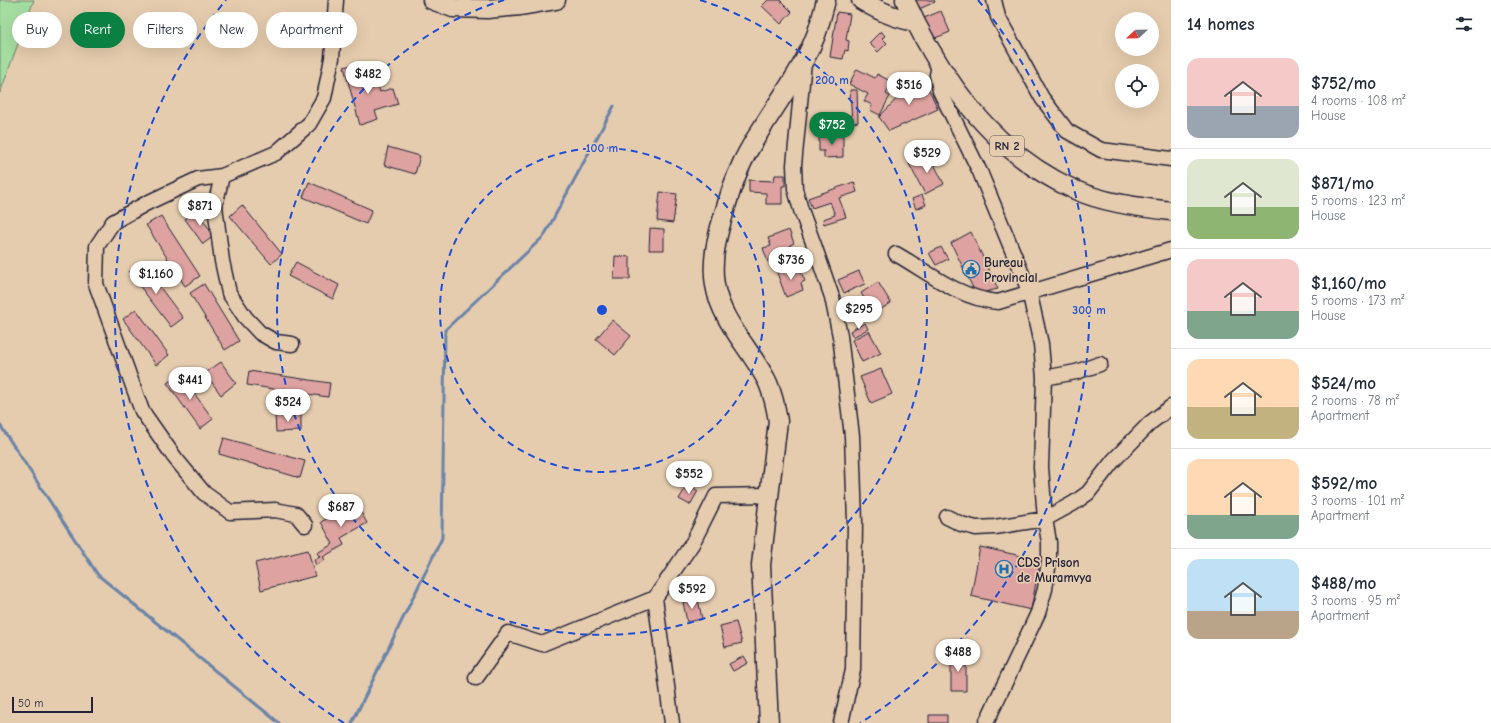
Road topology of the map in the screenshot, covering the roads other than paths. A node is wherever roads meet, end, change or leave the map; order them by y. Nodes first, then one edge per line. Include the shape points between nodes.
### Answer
1 (336, 0) edge
2 (432, 0) edge
3 (556, 0) edge
4 (826, 0) edge
5 (861, 0) edge
6 (905, 0) edge
7 (994, 0) edge
8 (915, 22) junction
9 (805, 58) junction
10 (939, 65) junction
11 (1171, 159) edge
12 (222, 176) junction
13 (1171, 211) edge
14 (1171, 250) edge
15 (896, 254) dead end
16 (1029, 291) junction
17 (292, 344) dead end
18 (1100, 364) dead end
19 (1044, 378) junction
20 (1171, 407) edge
21 (768, 495) junction
22 (947, 516) dead end
23 (1044, 519) junction
24 (305, 525) dead end
25 (655, 598) junction
26 (476, 678) dead end
27 (672, 723) edge
28 (769, 723) edge
29 (841, 723) edge
30 (986, 723) edge

1 - 12 street via 331,64 324,98 309,124 276,153
2 - 3 main road via 453,8 488,9
4 - 9 main road via 816,34
5 - 8 main road via 896,19
6 - 8 main road, RN 2
7 - 11 street via 998,17 1042,98 1067,131 1101,150
8 - 10 main road, RN 2
9 - 21 main road via 742,163 722,219 714,254 715,288 722,307 767,382 776,404 777,442
9 - 29 street via 794,165 795,189 832,297 840,336 852,436 855,522 853,670
10 - 13 main road, RN 2 via 966,104 1007,146 1048,176 1074,190 1106,200
10 - 16 street via 937,75 940,91 980,172
12 - 17 street via 215,206 229,293 260,333 276,342
12 - 24 street via 198,180 113,222 97,246 96,284 142,411 175,458 204,492 230,512 275,510 296,514
14 - 16 street
15 - 16 street via 948,286 983,301 998,302
16 - 19 street via 1041,344
18 - 19 street
19 - 23 street via 1041,440
20 - 23 street via 1161,412 1113,461 1088,493
21 - 25 street via 716,496 692,544
21 - 28 main road via 761,564
22 - 23 street via 961,524 976,528
23 - 30 street via 1049,542 1045,589 1038,613
25 - 26 street via 542,644 508,633
25 - 27 street

